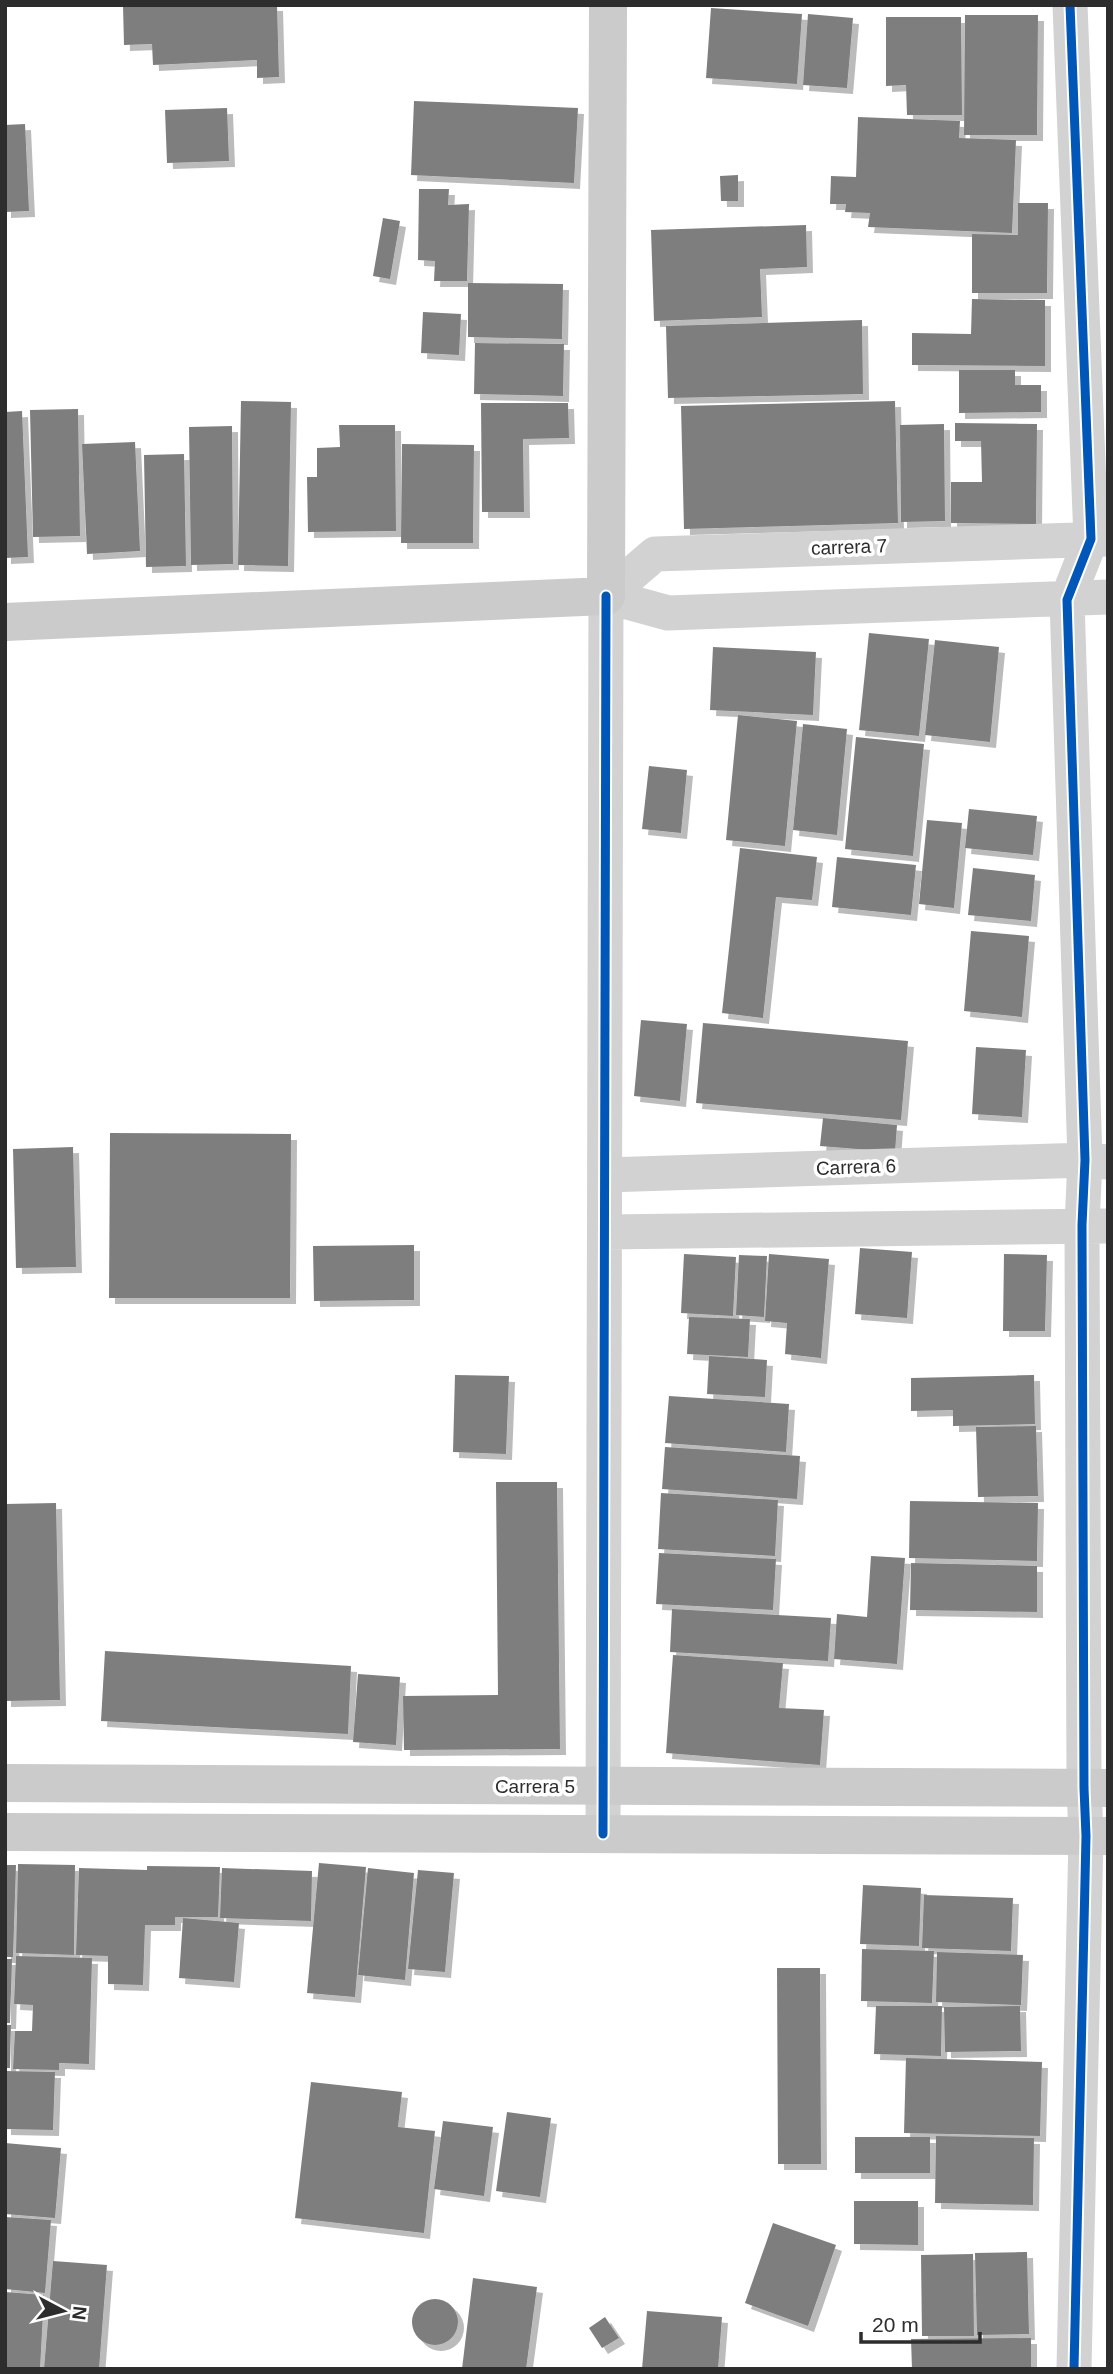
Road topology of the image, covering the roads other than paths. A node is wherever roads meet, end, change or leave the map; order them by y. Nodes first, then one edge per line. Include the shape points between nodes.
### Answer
1 (608, 5) edge
2 (1070, 5) edge
3 (1102, 546) edge
4 (606, 596) junction
5 (1108, 597) edge
6 (1067, 600) junction
7 (5, 622) edge
8 (1096, 1161) edge
9 (605, 1175) junction
10 (1095, 1226) edge
11 (604, 1232) junction
12 (5, 1783) edge
13 (603, 1786) junction
14 (1096, 1788) edge
15 (5, 1832) edge
16 (603, 1834) junction
17 (1097, 1836) edge
18 (1074, 2369) edge

1 - 4 main road
2 - 3 street
3 - 4 street, carrera 7 via 655,554
3 - 6 street
4 - 6 street via 668,613
4 - 7 main road
4 - 9 street
5 - 6 street
6 - 8 street
8 - 9 street, Carrera 6
8 - 10 street
9 - 11 street
10 - 11 street
10 - 14 street
11 - 13 street
12 - 13 main road, Carrera 5
13 - 14 main road, Carrera 5
13 - 16 street
14 - 17 street
15 - 16 main road
16 - 17 main road
17 - 18 street

